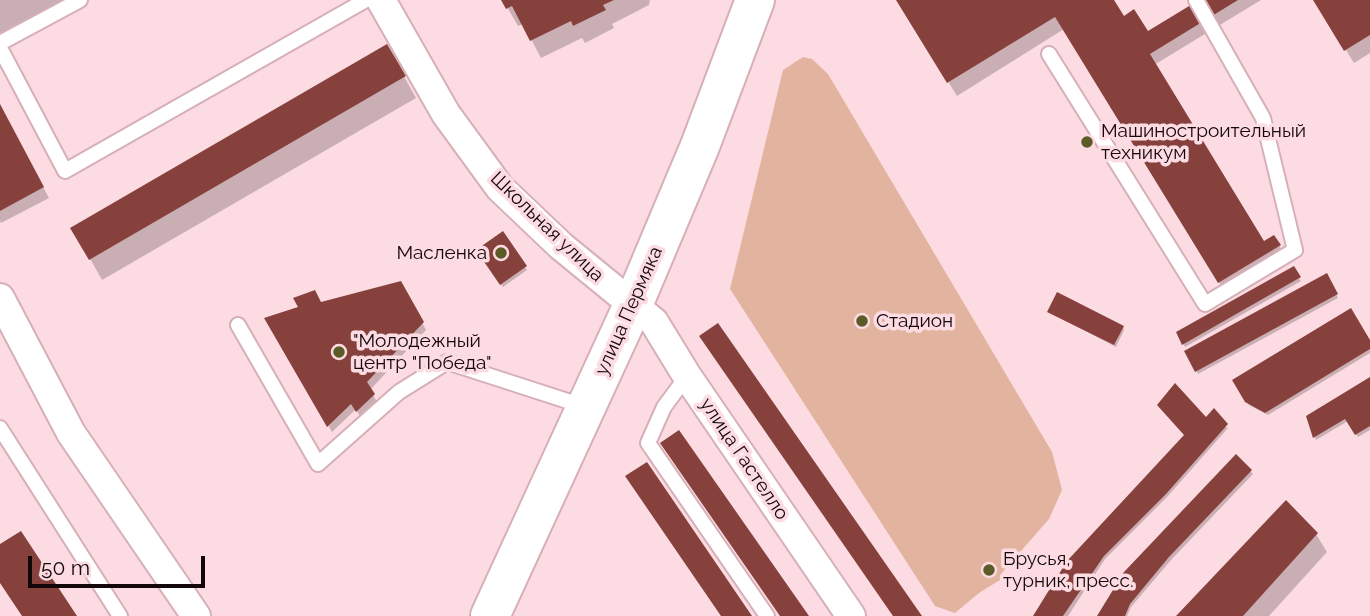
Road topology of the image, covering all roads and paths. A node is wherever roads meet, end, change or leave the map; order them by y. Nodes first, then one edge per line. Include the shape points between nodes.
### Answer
1 (80, 0) edge
2 (366, 0) edge
3 (381, 0) edge
4 (755, 0) edge
5 (1196, 0) edge
6 (0, 46) edge
7 (1049, 54) dead end
8 (0, 298) edge
9 (633, 305) junction
10 (239, 325) dead end
11 (687, 376) junction
12 (587, 407) junction
13 (0, 428) edge
14 (120, 616) edge
15 (195, 616) edge
16 (489, 616) edge
17 (767, 616) edge
18 (851, 616) edge

1 - 6 lane
2 - 6 lane via 65,170
3 - 9 street, Школьная улица via 446,114 500,188
4 - 9 main road, улица Пермяка
5 - 7 lane via 1263,118 1295,250 1205,304
8 - 15 street via 71,433
9 - 11 street, улица Гастелло via 654,322
9 - 12 main road, улица Пермяка
10 - 12 lane via 318,464 399,392 447,362
11 - 17 lane via 664,407 648,443
11 - 18 street, улица Гастелло
12 - 16 main road, улица Пермяка
13 - 14 lane

